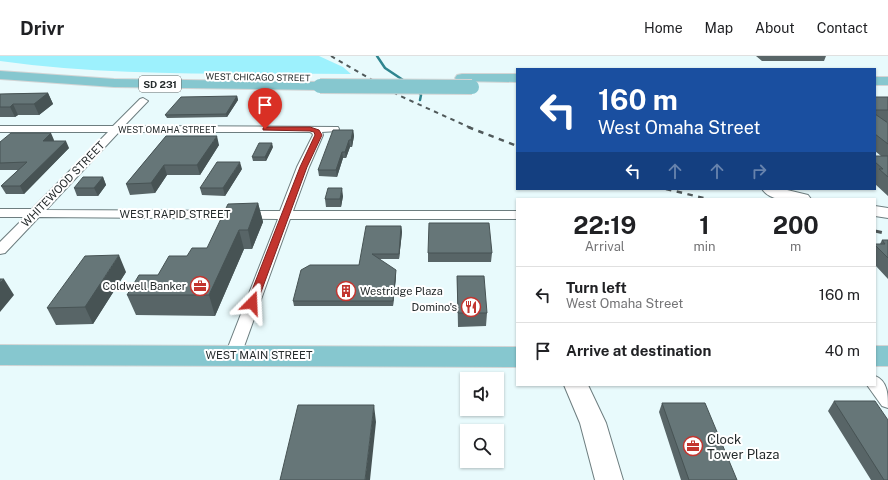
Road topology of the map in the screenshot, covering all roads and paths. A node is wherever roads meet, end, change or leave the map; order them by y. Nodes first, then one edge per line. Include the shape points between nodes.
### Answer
1 (0, 65) edge
2 (0, 75) edge
3 (516, 78) edge
4 (876, 80) edge
5 (888, 80) edge
6 (317, 82) junction
7 (467, 82) junction
8 (516, 87) edge
9 (876, 90) edge
10 (888, 90) edge
11 (143, 101) dead end
12 (0, 129) edge
13 (115, 129) junction
14 (310, 129) junction
15 (334, 129) edge
16 (772, 190) edge
17 (797, 198) edge
18 (876, 211) edge
19 (0, 213) edge
20 (36, 213) junction
21 (888, 213) edge
22 (285, 215) junction
23 (516, 215) edge
24 (0, 250) edge
25 (0, 355) edge
26 (233, 355) junction
27 (876, 356) edge
28 (888, 356) edge
29 (516, 357) edge
30 (876, 384) edge
31 (576, 386) edge
32 (888, 401) edge
33 (609, 480) edge

1 - 6 main road, WEST CHICAGO STREET / SD 231 via 127,75
2 - 6 main road, WEST CHICAGO STREET / SD 231 via 122,84
3 - 7 main road, WEST CHICAGO STREET / SD 231
4 - 5 main road
6 - 7 main road, WEST CHICAGO STREET / SD 231, bridge
7 - 8 main road, WEST CHICAGO STREET / SD 231
9 - 10 main road
11 - 13 street, WHITEWOOD STREET
12 - 13 street, WEST OMAHA STREET
13 - 14 street, WEST OMAHA STREET
13 - 20 street, WHITEWOOD STREET
14 - 15 street, WEST OMAHA STREET
14 - 22 street via 317,131 318,135
16 - 17 street
18 - 21 street
19 - 20 street, WEST RAPID STREET
20 - 22 street, WEST RAPID STREET
20 - 24 street, WHITEWOOD STREET
22 - 23 street, WEST RAPID STREET
22 - 26 street
25 - 26 main road, WEST MAIN STREET
26 - 29 main road, WEST MAIN STREET
27 - 28 main road
30 - 32 street
31 - 33 street via 593,423

